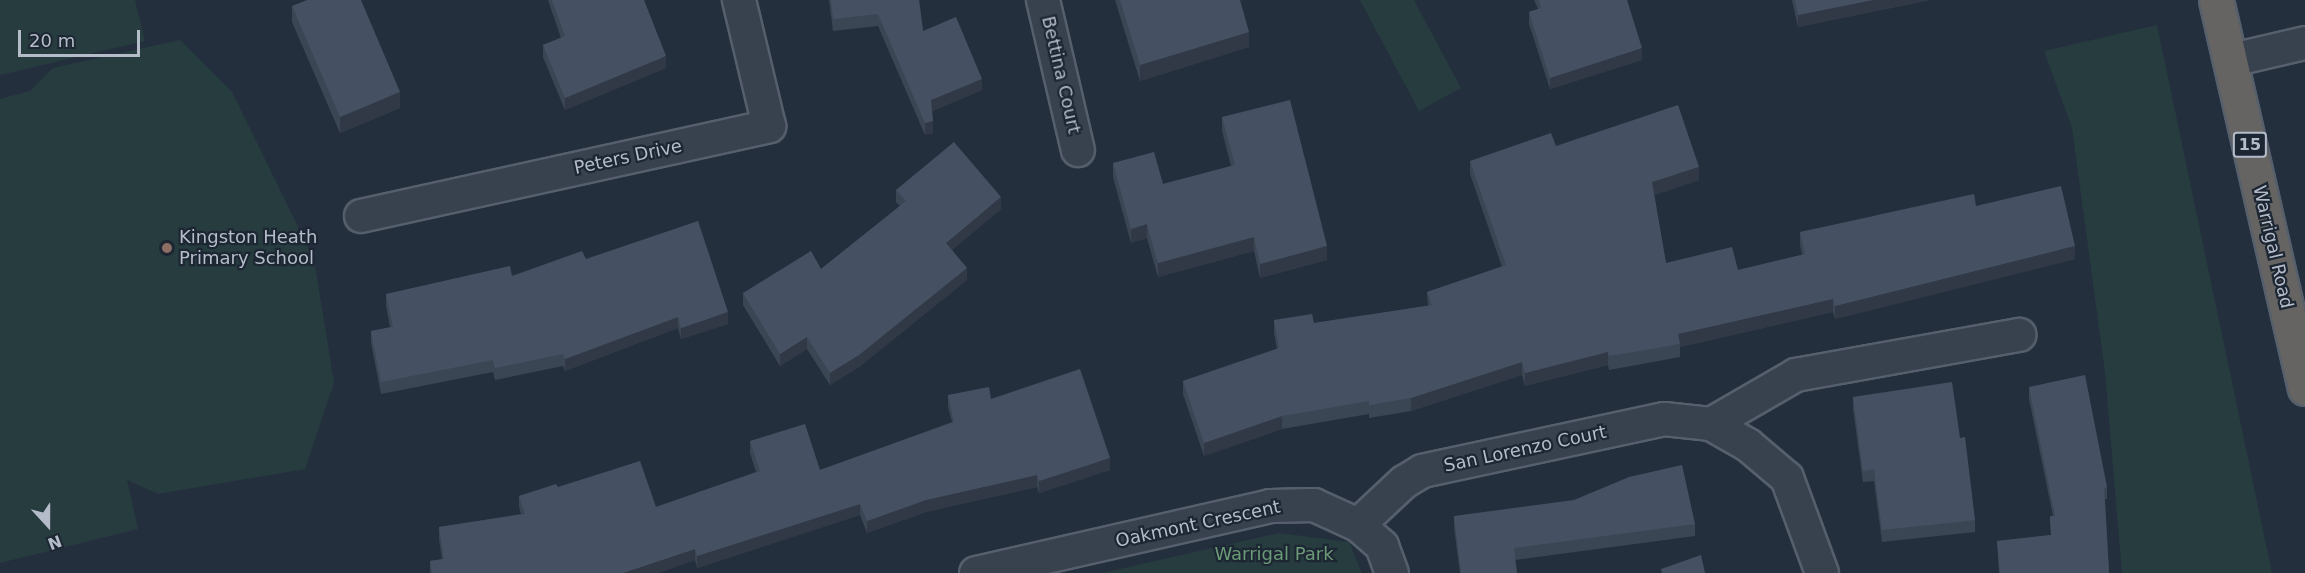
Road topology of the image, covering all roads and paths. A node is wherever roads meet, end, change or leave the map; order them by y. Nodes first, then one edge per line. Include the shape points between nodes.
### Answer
1 (740, 0) edge
2 (1043, 0) edge
3 (2216, 0) edge
4 (2305, 43) edge
5 (2232, 60) junction
6 (1078, 150) dead end
7 (361, 216) dead end
8 (2019, 335) dead end
9 (2305, 388) edge
10 (1711, 424) junction
11 (1358, 525) junction
12 (976, 573) edge
13 (1392, 573) edge
14 (1822, 573) edge

1 - 7 street, Peters Drive via 769,126
2 - 6 street, Bettina Court
3 - 5 highway, Warrigal Road / 15
4 - 5 street
5 - 9 highway, Warrigal Road / 15
8 - 10 street via 1796,375
10 - 11 street, San Lorenzo Court via 1664,419 1422,471 1404,482
10 - 14 street, San Lorenzo Court via 1748,445 1787,478
11 - 12 street, Oakmont Crescent via 1314,505 1270,506
11 - 13 street, Oakmont Crescent via 1382,546

